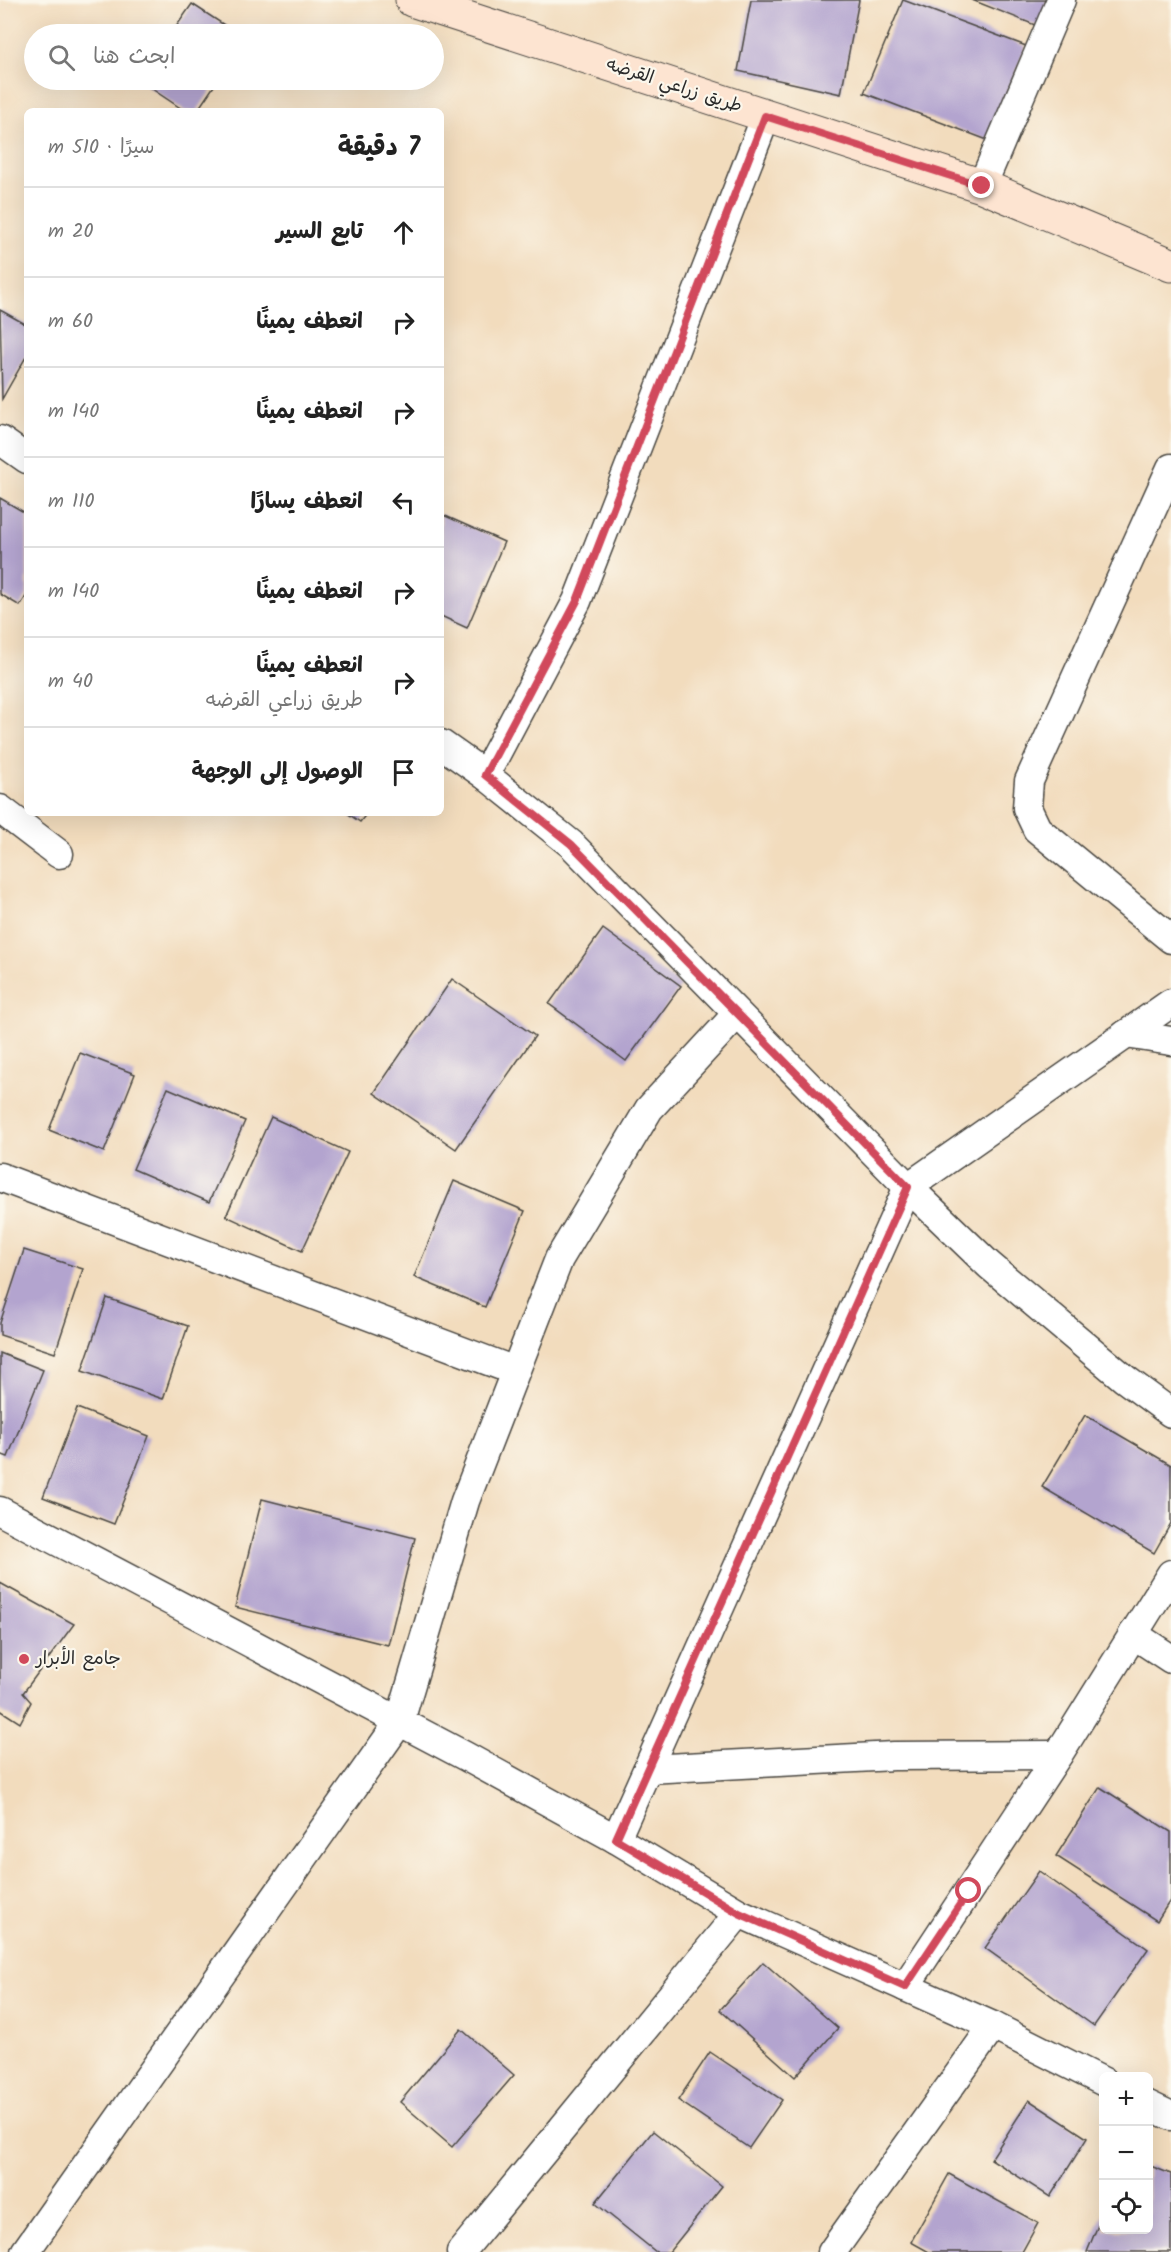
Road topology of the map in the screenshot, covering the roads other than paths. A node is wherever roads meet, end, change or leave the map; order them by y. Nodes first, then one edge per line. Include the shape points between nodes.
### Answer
1 (412, 0) edge
2 (1061, 0) edge
3 (765, 116) junction
4 (982, 186) junction
5 (1171, 265) edge
6 (0, 440) edge
7 (24, 457) edge
8 (1171, 468) edge
9 (444, 746) edge
10 (485, 775) junction
11 (0, 809) edge
12 (59, 854) dead end
13 (1171, 939) edge
14 (1171, 1003) edge
15 (737, 1014) junction
16 (1126, 1034) junction
17 (1171, 1041) edge
18 (0, 1177) edge
19 (908, 1187) junction
20 (515, 1371) junction
21 (1171, 1413) edge
22 (0, 1512) edge
23 (1171, 1574) edge
24 (1133, 1634) junction
25 (1171, 1659) edge
26 (400, 1722) junction
27 (1058, 1755) junction
28 (648, 1769) junction
29 (616, 1839) junction
30 (739, 1913) junction
31 (905, 1987) junction
32 (993, 2026) junction
33 (1099, 2079) edge
34 (1153, 2107) edge
35 (1171, 2116) edge
36 (25, 2252) edge
37 (461, 2252) edge
38 (832, 2252) edge

1 - 3 main road, طريق زراعي القرضه
2 - 4 street
3 - 4 main road, طريق زراعي القرضه
3 - 10 street via 577,601
4 - 5 main road, طريق زراعي القرضه
6 - 7 street
8 - 13 street via 1029,781 1027,808 1037,830
9 - 10 street
10 - 15 street via 571,844
11 - 12 street
14 - 16 street
15 - 19 street
15 - 20 street via 649,1109 559,1259
16 - 17 street
16 - 19 street
18 - 20 street
19 - 21 street via 989,1265
19 - 28 street
20 - 26 street via 465,1501
22 - 26 street
23 - 24 street
24 - 25 street
24 - 27 street
26 - 29 street
26 - 36 street
27 - 28 street via 894,1756
27 - 31 street
28 - 29 street
29 - 30 street
30 - 31 street
30 - 37 street
31 - 32 street
32 - 33 street
32 - 38 street
34 - 35 street

